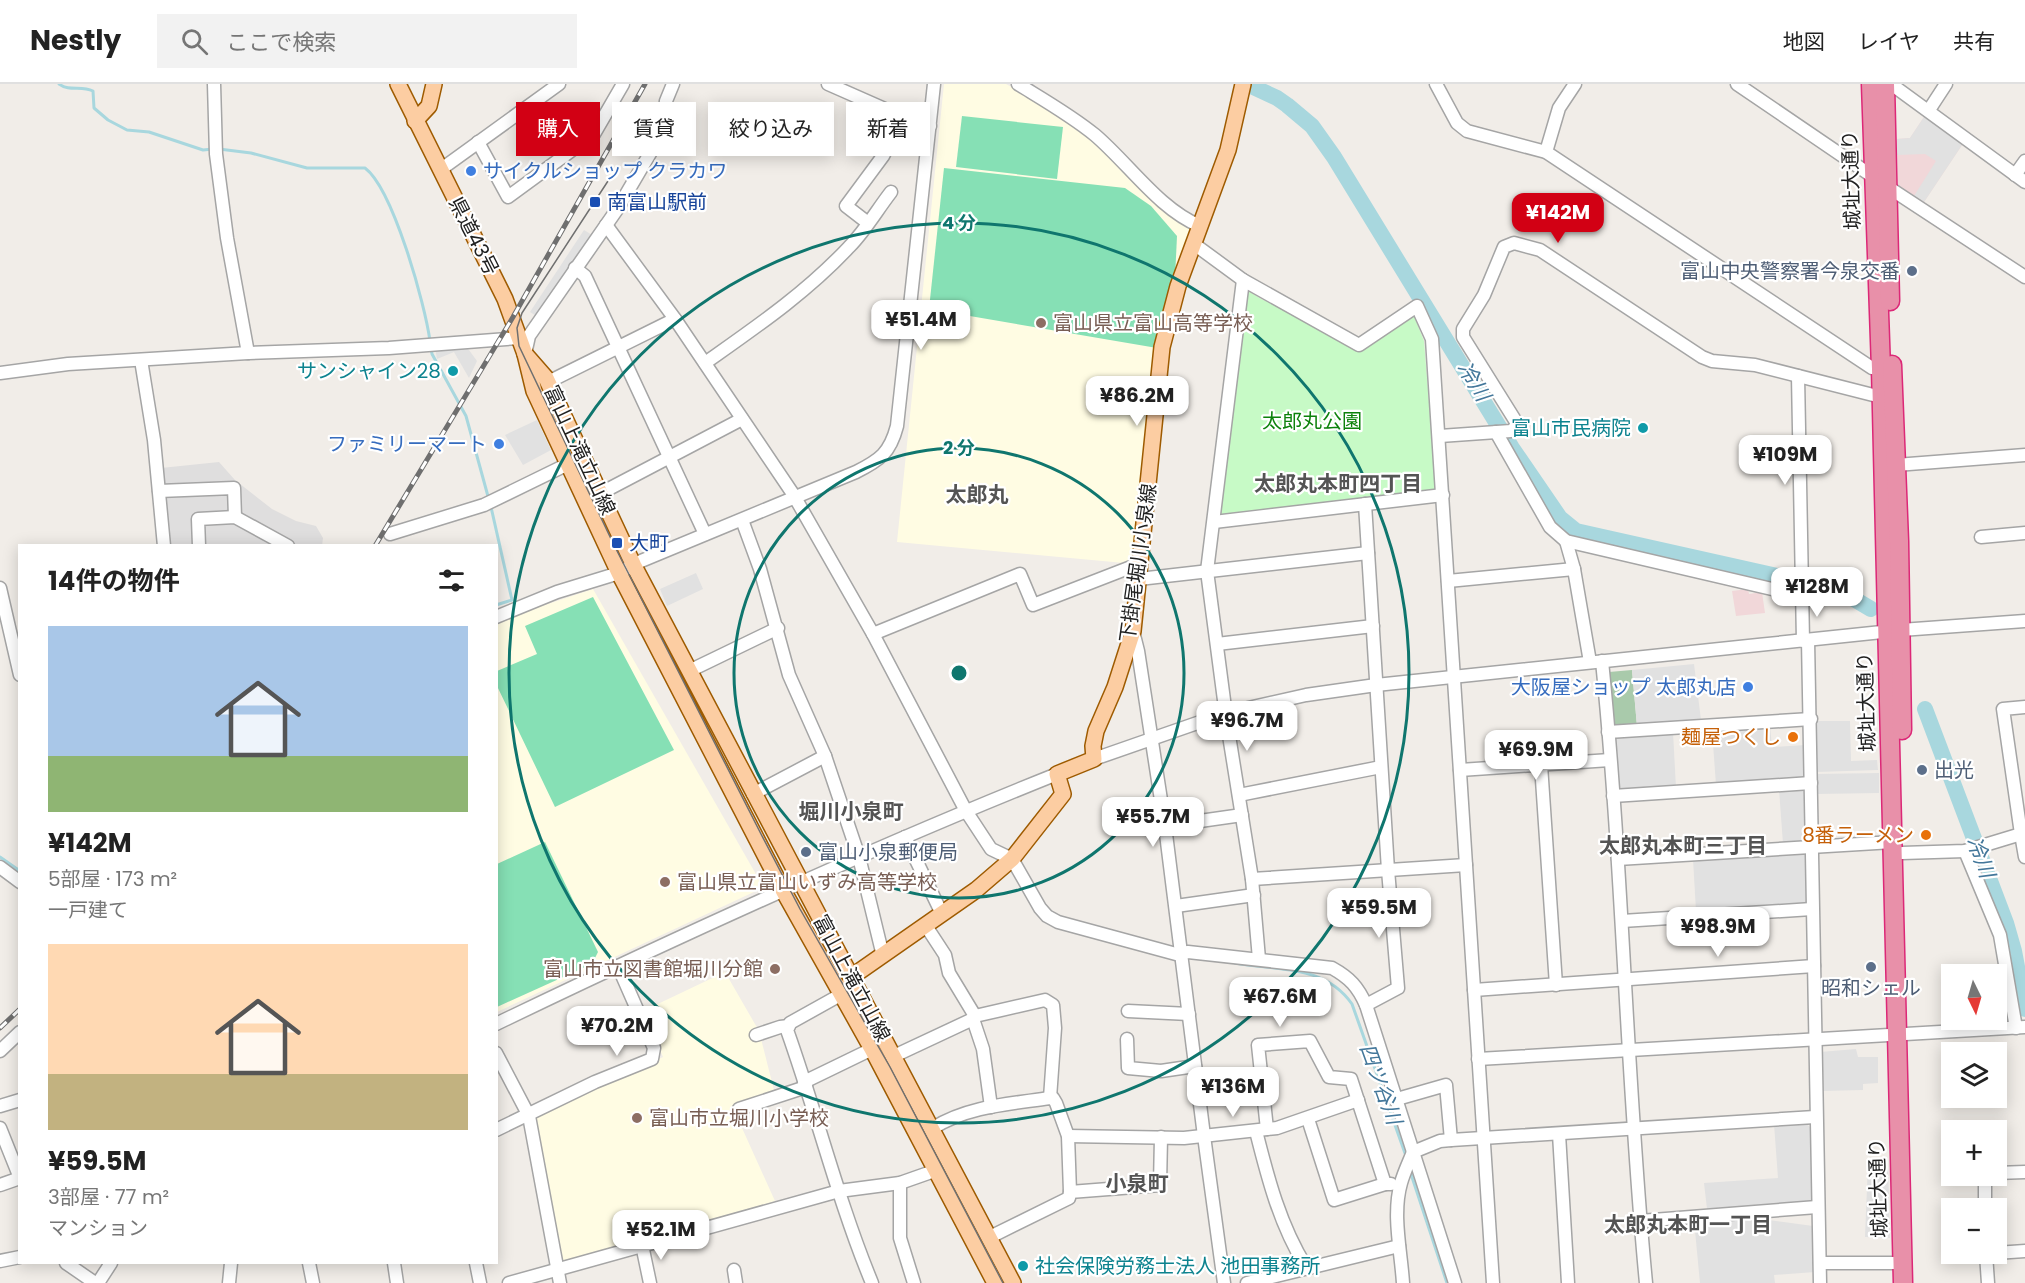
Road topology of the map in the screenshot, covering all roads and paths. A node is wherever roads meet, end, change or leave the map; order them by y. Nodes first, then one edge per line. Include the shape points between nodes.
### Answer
1 (214, 84) edge
2 (398, 84) edge
3 (434, 84) edge
4 (559, 84) edge
5 (623, 84) edge
6 (674, 84) edge
7 (828, 84) edge
8 (934, 84) edge
9 (1018, 84) edge
10 (1243, 84) edge
11 (1436, 84) edge
12 (1575, 84) edge
13 (1737, 84) edge
14 (1946, 84) edge
15 (1880, 85) edge
16 (869, 102) edge
17 (1929, 110) junction
18 (415, 121) junction
19 (930, 126) edge
20 (478, 142) junction
21 (1546, 152) junction
22 (883, 156) edge
23 (927, 156) edge
24 (2025, 161) edge
25 (440, 170) junction
26 (2020, 178) edge
27 (1880, 181) junction
28 (891, 192) dead end
29 (868, 223) junction
30 (606, 225) junction
31 (1200, 226) junction
32 (1194, 244) junction
33 (575, 268) junction
34 (2025, 277) edge
35 (1243, 280) junction
36 (675, 319) junction
37 (519, 338) junction
38 (619, 349) junction
39 (248, 352) junction
40 (525, 354) junction
41 (141, 360) junction
42 (705, 363) junction
43 (1881, 369) junction
44 (0, 373) edge
45 (1798, 376) junction
46 (548, 382) junction
47 (1881, 397) junction
48 (742, 419) junction
49 (1496, 432) junction
50 (1440, 436) junction
51 (2025, 455) edge
52 (669, 457) junction
53 (568, 464) junction
54 (1896, 465) junction
55 (159, 491) junction
56 (601, 493) junction
57 (1443, 495) junction
58 (795, 497) junction
59 (1365, 504) junction
60 (235, 518) junction
61 (742, 520) junction
62 (1214, 522) junction
63 (2025, 533) edge
64 (390, 534) dead end
65 (705, 534) junction
66 (1981, 537) dead end
67 (1566, 541) junction
68 (164, 544) edge
69 (199, 544) edge
70 (284, 544) edge
71 (1368, 553) junction
72 (634, 566) junction
73 (1574, 569) junction
74 (1140, 572) junction
75 (1207, 572) junction
76 (619, 573) junction
77 (1448, 581) junction
78 (0, 588) edge
79 (1802, 596) junction
80 (498, 617) edge
81 (2025, 621) edge
82 (1373, 626) junction
83 (778, 628) junction
84 (1132, 631) junction
85 (1894, 631) junction
86 (873, 634) junction
87 (1805, 640) junction
88 (1217, 644) junction
89 (1596, 662) junction
90 (18, 666) edge
91 (689, 671) junction
92 (1453, 677) junction
93 (1376, 685) junction
94 (2025, 707) edge
95 (1226, 713) junction
96 (1810, 719) junction
97 (1608, 732) junction
98 (1150, 739) junction
99 (825, 756) junction
100 (1094, 759) junction
101 (1610, 760) junction
102 (1541, 765) junction
103 (1382, 767) junction
104 (1460, 770) junction
105 (1057, 774) junction
106 (1811, 783) junction
107 (753, 794) junction
108 (1239, 795) junction
109 (1613, 796) junction
110 (966, 811) junction
111 (1242, 815) junction
112 (1165, 826) junction
113 (2021, 834) junction
114 (905, 837) junction
115 (1812, 847) junction
116 (1898, 847) junction
117 (1965, 851) junction
118 (860, 857) junction
119 (2025, 857) edge
120 (1012, 859) junction
121 (1618, 860) junction
122 (1466, 865) junction
123 (0, 867) edge
124 (1388, 870) junction
125 (1252, 879) junction
126 (18, 880) edge
127 (800, 883) junction
128 (784, 892) junction
129 (1254, 895) junction
130 (1176, 906) junction
131 (1812, 909) junction
132 (942, 914) junction
133 (1622, 921) junction
134 (926, 926) junction
135 (1182, 953) junction
136 (883, 956) junction
137 (1259, 959) junction
138 (618, 966) junction
139 (1814, 966) junction
140 (852, 979) junction
141 (1625, 980) junction
142 (1556, 985) junction
143 (1474, 990) junction
144 (842, 994) junction
145 (1366, 1005) junction
146 (1128, 1011) dead end
147 (1189, 1014) junction
148 (974, 1017) junction
149 (498, 1023) edge
150 (789, 1026) junction
151 (2021, 1028) edge
152 (18, 1034) edge
153 (1902, 1034) junction
154 (756, 1035) dead end
155 (1815, 1038) junction
156 (1127, 1039) dead end
157 (872, 1049) junction
158 (1630, 1049) junction
159 (0, 1051) edge
160 (894, 1056) junction
161 (498, 1057) edge
162 (1478, 1059) junction
163 (1195, 1066) junction
164 (805, 1084) junction
165 (1050, 1098) junction
166 (1396, 1099) junction
167 (1358, 1100) junction
168 (18, 1101) edge
169 (0, 1106) edge
170 (991, 1107) junction
171 (739, 1109) dead end
172 (529, 1116) junction
173 (1815, 1117) junction
174 (1308, 1119) junction
175 (0, 1128) edge
176 (933, 1128) junction
177 (498, 1129) edge
178 (1262, 1130) junction
179 (1635, 1130) junction
180 (1559, 1134) junction
181 (1068, 1136) junction
182 (1204, 1136) junction
183 (1161, 1137) junction
184 (1484, 1139) junction
185 (1452, 1140) junction
186 (1413, 1152) junction
187 (938, 1170) junction
188 (2025, 1172) edge
189 (18, 1173) edge
190 (2007, 1173) edge
191 (18, 1179) edge
192 (900, 1183) junction
193 (1385, 1184) junction
194 (1401, 1184) junction
195 (0, 1185) edge
196 (839, 1191) junction
197 (1070, 1192) junction
198 (1817, 1207) junction
199 (1640, 1221) junction
200 (990, 1237) junction
201 (642, 1245) junction
202 (1399, 1246) junction
203 (2025, 1251) edge
204 (2007, 1252) edge
205 (18, 1257) edge
206 (0, 1261) edge
207 (1820, 1263) junction
208 (1903, 1263) junction
209 (68, 1264) edge
210 (110, 1264) edge
211 (231, 1264) edge
212 (309, 1264) edge
213 (394, 1264) edge
214 (476, 1264) edge
215 (1987, 1264) edge
216 (1306, 1267) junction
217 (558, 1269) junction
218 (734, 1270) dead end
219 (97, 1283) edge
220 (229, 1283) edge
221 (313, 1283) edge
222 (397, 1283) edge
223 (480, 1283) edge
224 (509, 1283) edge
225 (560, 1283) edge
226 (650, 1283) edge
227 (736, 1283) edge
228 (872, 1283) edge
229 (914, 1283) edge
230 (995, 1283) edge
231 (1013, 1283) edge
232 (1224, 1283) edge
233 (1247, 1283) edge
234 (1403, 1283) edge
235 (1455, 1283) edge
236 (1493, 1283) edge
237 (1568, 1283) edge
238 (1646, 1283) edge
239 (1820, 1283) edge
240 (1903, 1283) edge
241 (1914, 1283) edge
242 (1988, 1283) edge

1 - 39 street via 216,154
2 - 18 main road
3 - 18 main road via 429,105
4 - 20 street
5 - 20 street via 594,134 508,197
6 - 30 street via 666,101 662,133
7 - 16 street
8 - 19 street
9 - 31 street via 1094,134 1170,207
10 - 31 main road, 下掛尾堀川小泉線 via 1228,150
11 - 21 street via 1457,123 1467,131
12 - 21 street via 1559,108
13 - 27 street
14 - 17 street
15 - 17 street via 1895,87
15 - 27 highway, 城址大通り
17 - 26 street
18 - 25 main road, 県道43号
20 - 25 street
21 - 43 street via 1872,368
22 - 29 street via 846,206
23 - 58 street via 893,442 872,464
24 - 26 street
25 - 37 main road, 県道43号 via 506,299
27 - 34 street
27 - 43 highway, 城址大通り
27 - 54 highway, 城址大通り
28 - 29 street
29 - 42 street via 851,246 812,284
30 - 33 street
30 - 36 street
31 - 32 main road, 下掛尾堀川小泉線
32 - 35 street
32 - 74 main road, 下掛尾堀川小泉線 via 1162,347
33 - 38 street via 585,276
33 - 40 street via 530,336
35 - 50 street via 1359,345 1417,306 1432,339
35 - 62 street
36 - 38 street
36 - 42 street
37 - 39 street via 389,348
37 - 40 main road, 県道43号
38 - 46 street
38 - 52 street
39 - 41 street
40 - 46 main road, 富山上滝立山線
40 - 53 main road, 富山上滝立山線 via 534,391
41 - 44 street
41 - 55 street
42 - 48 street
43 - 47 highway, 城址大通り
45 - 47 street
45 - 49 street via 1701,357 1540,250 1514,243 1504,247 1484,295 1463,328 1463,337 1518,425 1511,431
45 - 79 street
46 - 56 main road, 富山上滝立山線
47 - 85 highway, 城址大通り
48 - 52 street
48 - 58 street
49 - 50 street
49 - 67 street via 1550,527
50 - 57 street
51 - 54 street
52 - 56 street
52 - 65 street
53 - 64 street via 484,505
53 - 76 main road, 富山上滝立山線
54 - 85 highway, 城址大通り
55 - 60 street via 234,488
55 - 68 street
56 - 72 main road, 富山上滝立山線
57 - 59 street
57 - 77 street
58 - 61 street
58 - 86 street
59 - 62 street
59 - 71 street
60 - 69 street via 198,519
60 - 70 street
61 - 65 street
61 - 83 street
62 - 75 street
63 - 66 street
65 - 72 street
67 - 73 street
67 - 79 street
71 - 75 street
71 - 82 street
72 - 76 street
72 - 91 main road, 富山上滝立山線
73 - 77 street
73 - 89 street
74 - 75 street
74 - 84 main road, 下掛尾堀川小泉線
74 - 86 street via 1131,567 1033,605 1020,574
75 - 88 street
76 - 80 street via 557,592
76 - 128 main road, 富山上滝立山線
77 - 92 street
78 - 90 street
79 - 87 street
81 - 85 street
82 - 88 street
82 - 93 street
83 - 91 street
83 - 99 street via 789,675
84 - 98 street
84 - 100 main road, 下掛尾堀川小泉線 via 1096,731
85 - 87 street
85 - 116 highway, 城址大通り
86 - 110 street
87 - 89 street
87 - 96 street
88 - 95 street
89 - 92 street
89 - 97 street
91 - 107 main road, 富山上滝立山線
92 - 93 street
92 - 104 street
93 - 95 street via 1306,695
93 - 103 street
94 - 113 street via 2003,709
95 - 98 street
95 - 108 street
96 - 97 street
96 - 106 street
97 - 101 street
98 - 100 street
98 - 112 street
99 - 107 street
99 - 118 street
100 - 105 main road
101 - 102 street
101 - 109 street
102 - 104 street
102 - 142 street
103 - 108 street
103 - 124 street
104 - 122 street
105 - 110 street
105 - 120 main road via 1063,794
106 - 109 street
106 - 115 street
107 - 127 main road, 富山上滝立山線
108 - 111 street
109 - 121 street
110 - 114 street
110 - 120 street via 991,849
111 - 112 street
111 - 125 street
112 - 130 street
113 - 117 street
113 - 119 street
114 - 118 street
114 - 132 street
115 - 116 street
115 - 121 street
115 - 131 street
116 - 117 street
116 - 153 highway, 城址大通り
117 - 151 street via 2000,935
118 - 127 street
118 - 136 street
120 - 132 main road
120 - 135 street via 1047,916
121 - 133 street
122 - 124 street
122 - 143 street
123 - 126 street
124 - 125 street
124 - 145 street via 1398,988
125 - 129 street
127 - 128 street
127 - 140 main road, 富山上滝立山線
128 - 138 street
128 - 144 main road, 富山上滝立山線
129 - 130 street
129 - 137 street
130 - 135 street
131 - 133 street
131 - 139 street
132 - 134 main road
133 - 141 street
134 - 136 main road
134 - 148 street via 945,955 949,972
135 - 137 street
135 - 147 street
136 - 140 main road
137 - 145 street via 1332,968 1355,984
138 - 149 street
138 - 172 street via 654,1048 652,1059
139 - 141 street
139 - 155 street
140 - 144 main road
140 - 160 main road, 富山上滝立山線
141 - 142 street
141 - 158 street
142 - 143 street
143 - 162 street
144 - 150 street
144 - 157 main road, 富山上滝立山線
145 - 166 street
146 - 147 street
147 - 163 street
148 - 160 street
148 - 165 street via 1045,1000 1053,1005
148 - 170 street
150 - 154 street
150 - 164 street
151 - 153 street
152 - 159 street
153 - 155 street
153 - 208 highway, 城址大通り
153 - 241 highway, 城址大通り
155 - 158 street
155 - 173 street
156 - 163 street via 1128,1068 1161,1071
157 - 164 street
157 - 187 main road, 富山上滝立山線
158 - 162 street
158 - 179 street
160 - 176 main road, 富山上滝立山線
161 - 172 street
162 - 184 street
163 - 182 street
164 - 171 street
164 - 196 street
165 - 170 street
165 - 181 street via 1056,1103
166 - 185 street via 1446,1085
166 - 186 street
167 - 174 street
167 - 178 street via 1351,1079 1329,1077 1310,1041 1258,1045
167 - 193 street
168 - 169 street
170 - 176 street via 965,1112
172 - 177 street
172 - 217 street
173 - 179 street
173 - 198 street
174 - 178 street
174 - 193 street via 1334,1200
175 - 189 street
176 - 200 main road, 富山上滝立山線
178 - 182 street
178 - 216 street via 1273,1196
179 - 180 street
179 - 199 street
180 - 184 street
180 - 237 street
181 - 183 street
181 - 197 street
182 - 183 street
182 - 232 street
183 - 197 street via 1160,1185
184 - 185 street
184 - 236 street
185 - 186 street
186 - 194 street
186 - 235 street
187 - 192 street
187 - 230 main road, 富山上滝立山線
188 - 190 street
191 - 195 street
192 - 196 street
192 - 229 street via 900,1238
193 - 194 street
194 - 202 street
196 - 201 street
196 - 228 street via 851,1234
197 - 200 street via 1069,1198
198 - 199 street
198 - 207 street
199 - 238 street
200 - 231 main road, 富山上滝立山線
201 - 217 street
201 - 226 street
202 - 216 street
202 - 234 street
203 - 204 street
205 - 206 street
207 - 208 street
207 - 239 street
208 - 240 highway, 城址大通り
209 - 219 street
210 - 219 street
211 - 220 street
212 - 221 street
213 - 222 street
214 - 223 street
215 - 242 street
216 - 233 street
217 - 224 street
217 - 225 street
218 - 227 street

